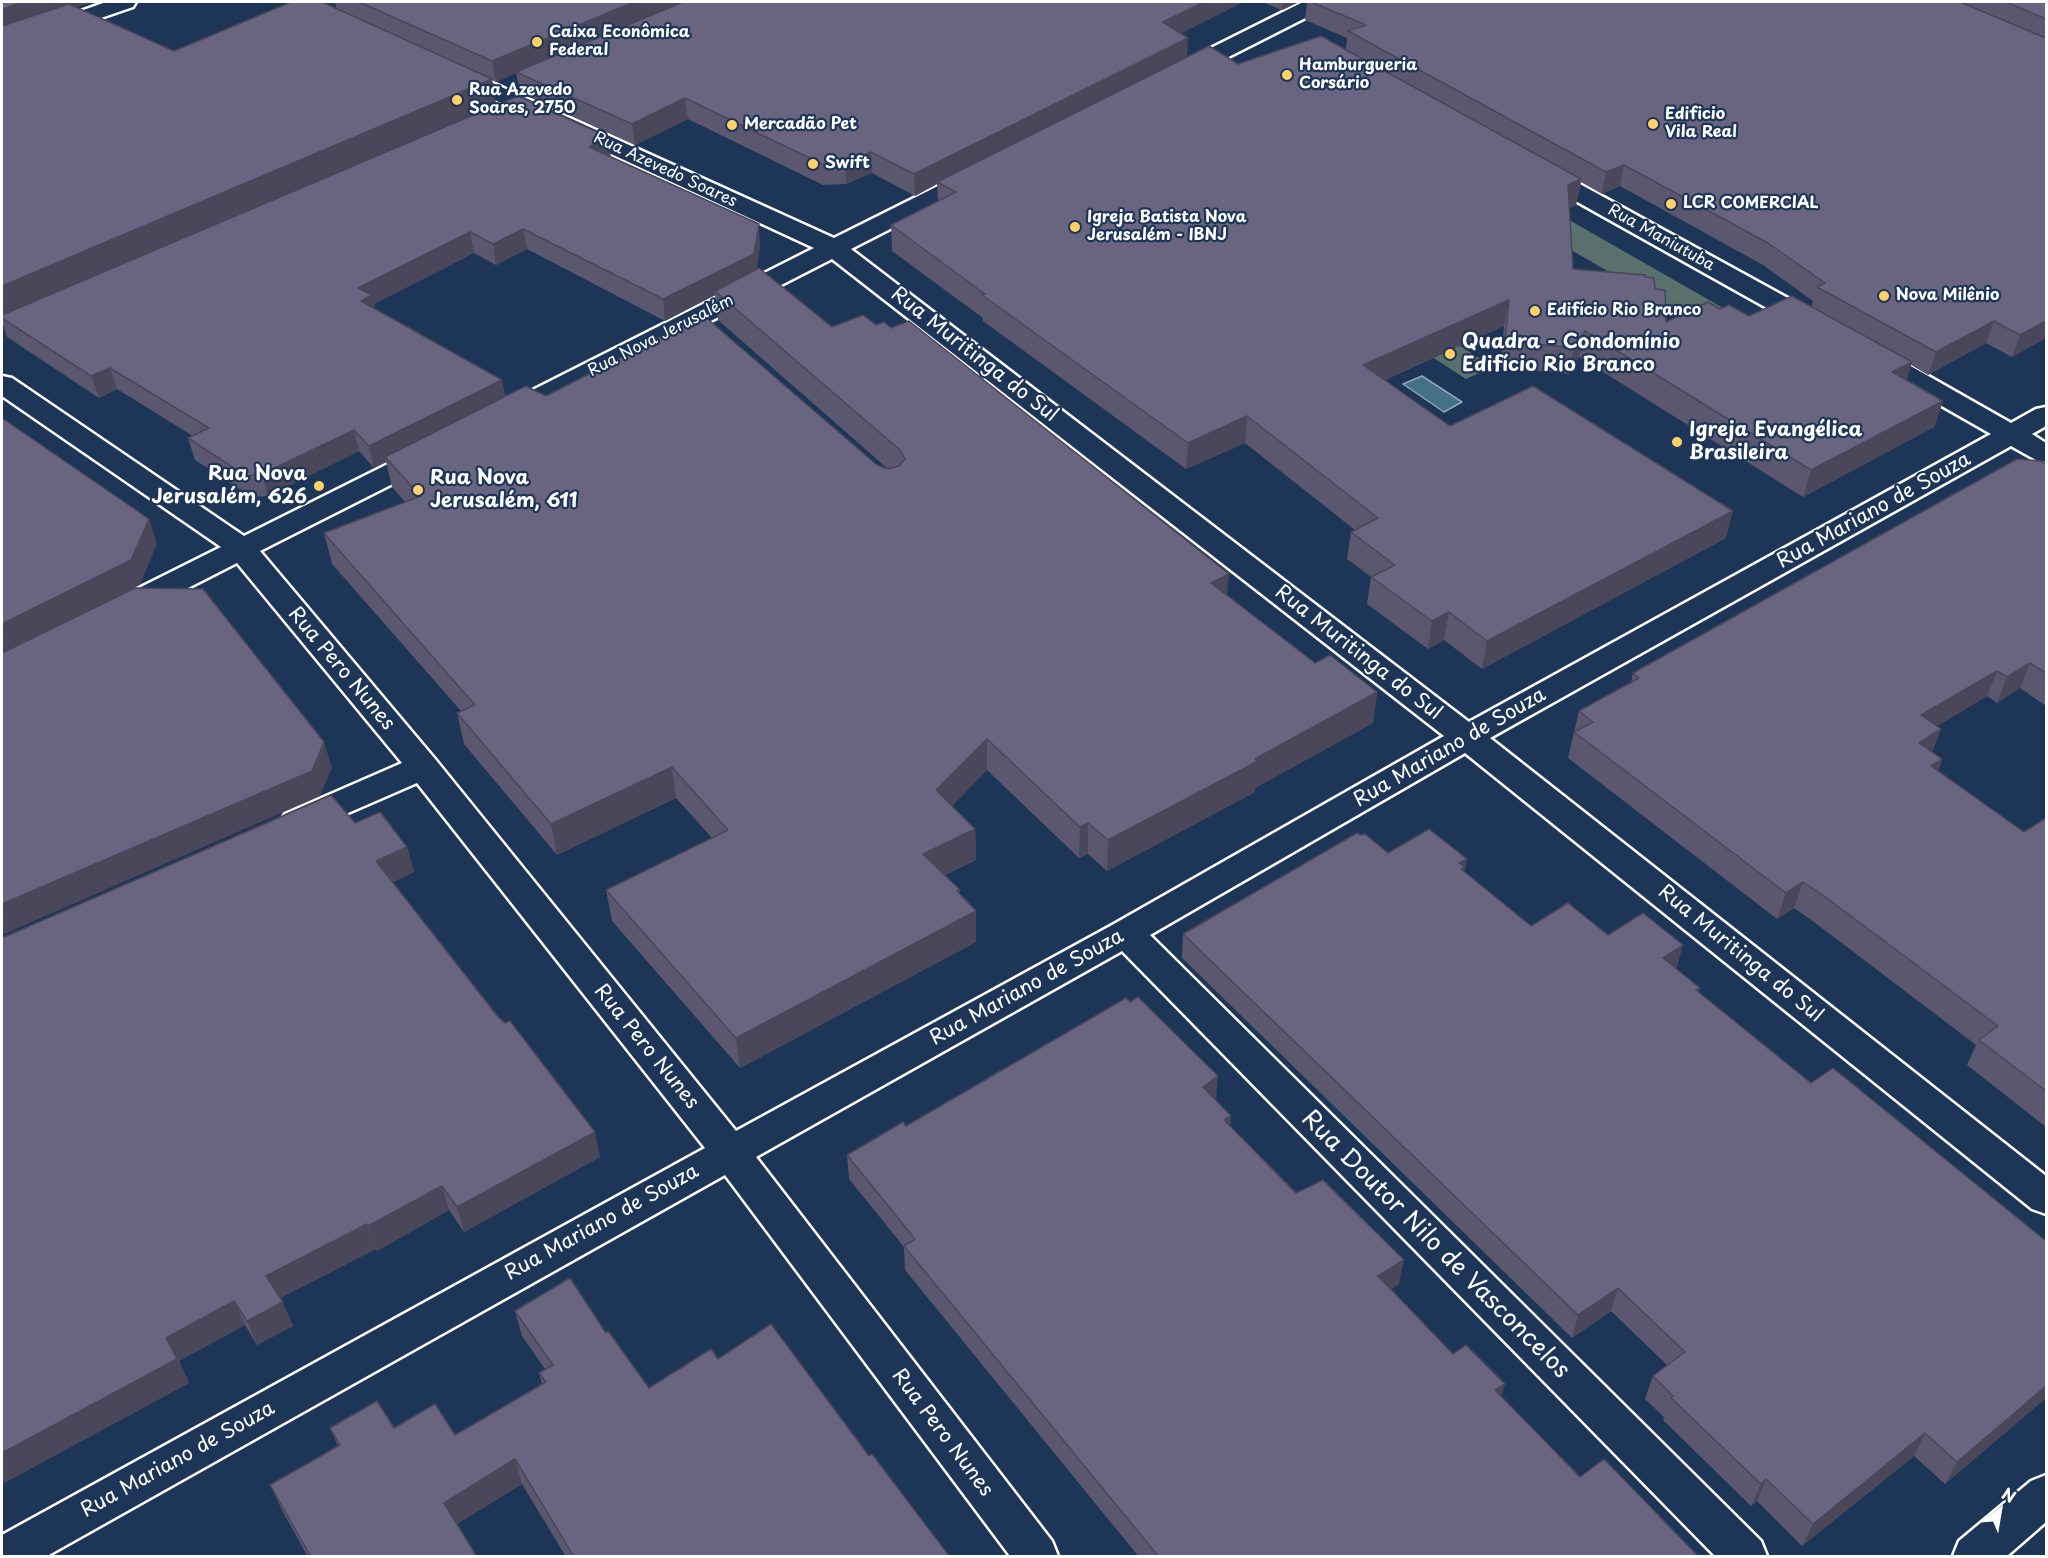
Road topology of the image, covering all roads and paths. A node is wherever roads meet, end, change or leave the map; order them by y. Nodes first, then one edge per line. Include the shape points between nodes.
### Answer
1 (125, 2) edge
2 (1319, 2) edge
3 (1275, 24) junction
4 (1301, 38) dead end
5 (2, 46) edge
6 (429, 61) edge
7 (524, 79) edge
8 (1158, 84) edge
9 (496, 92) junction
10 (522, 104) junction
11 (491, 118) edge
12 (1521, 160) edge
13 (997, 165) edge
14 (834, 248) junction
15 (2, 384) edge
16 (2046, 415) edge
17 (484, 426) edge
18 (2013, 434) junction
19 (453, 442) edge
20 (2046, 454) edge
21 (242, 549) junction
22 (96, 622) edge
23 (1467, 737) junction
24 (423, 767) junction
25 (272, 833) edge
26 (1126, 933) junction
27 (730, 1152) junction
28 (2046, 1198) edge
29 (2046, 1495) edge
30 (1993, 1551) edge
31 (6, 1557) edge
32 (1035, 1557) edge
33 (1745, 1557) edge

1 - 5 street
2 - 3 street
3 - 4 street
3 - 8 street
6 - 9 street, Rua Azevedo Soares
7 - 9 street
9 - 10 street, Rua Azevedo Soares
10 - 11 street
10 - 14 street, Rua Azevedo Soares
12 - 18 street, Rua Maniutuba
13 - 14 street, Rua Nova Jerusalém
14 - 17 street, Rua Nova Jerusalém via 705,326
14 - 23 street, Rua Muritinga do Sul
15 - 21 street, Rua Pero Nunes
16 - 18 street, Rua Mariano de Souza
18 - 20 street, Rua Maniutuba
18 - 23 street, Rua Mariano de Souza
19 - 21 street
21 - 22 street
21 - 24 street, Rua Pero Nunes
23 - 26 street, Rua Mariano de Souza
23 - 28 street, Rua Muritinga do Sul
24 - 25 street
24 - 27 street, Rua Pero Nunes
26 - 27 street, Rua Mariano de Souza
26 - 33 street, Rua Doutor Nilo de Vasconcelos
27 - 31 street, Rua Mariano de Souza
27 - 32 street, Rua Pero Nunes
29 - 30 street

